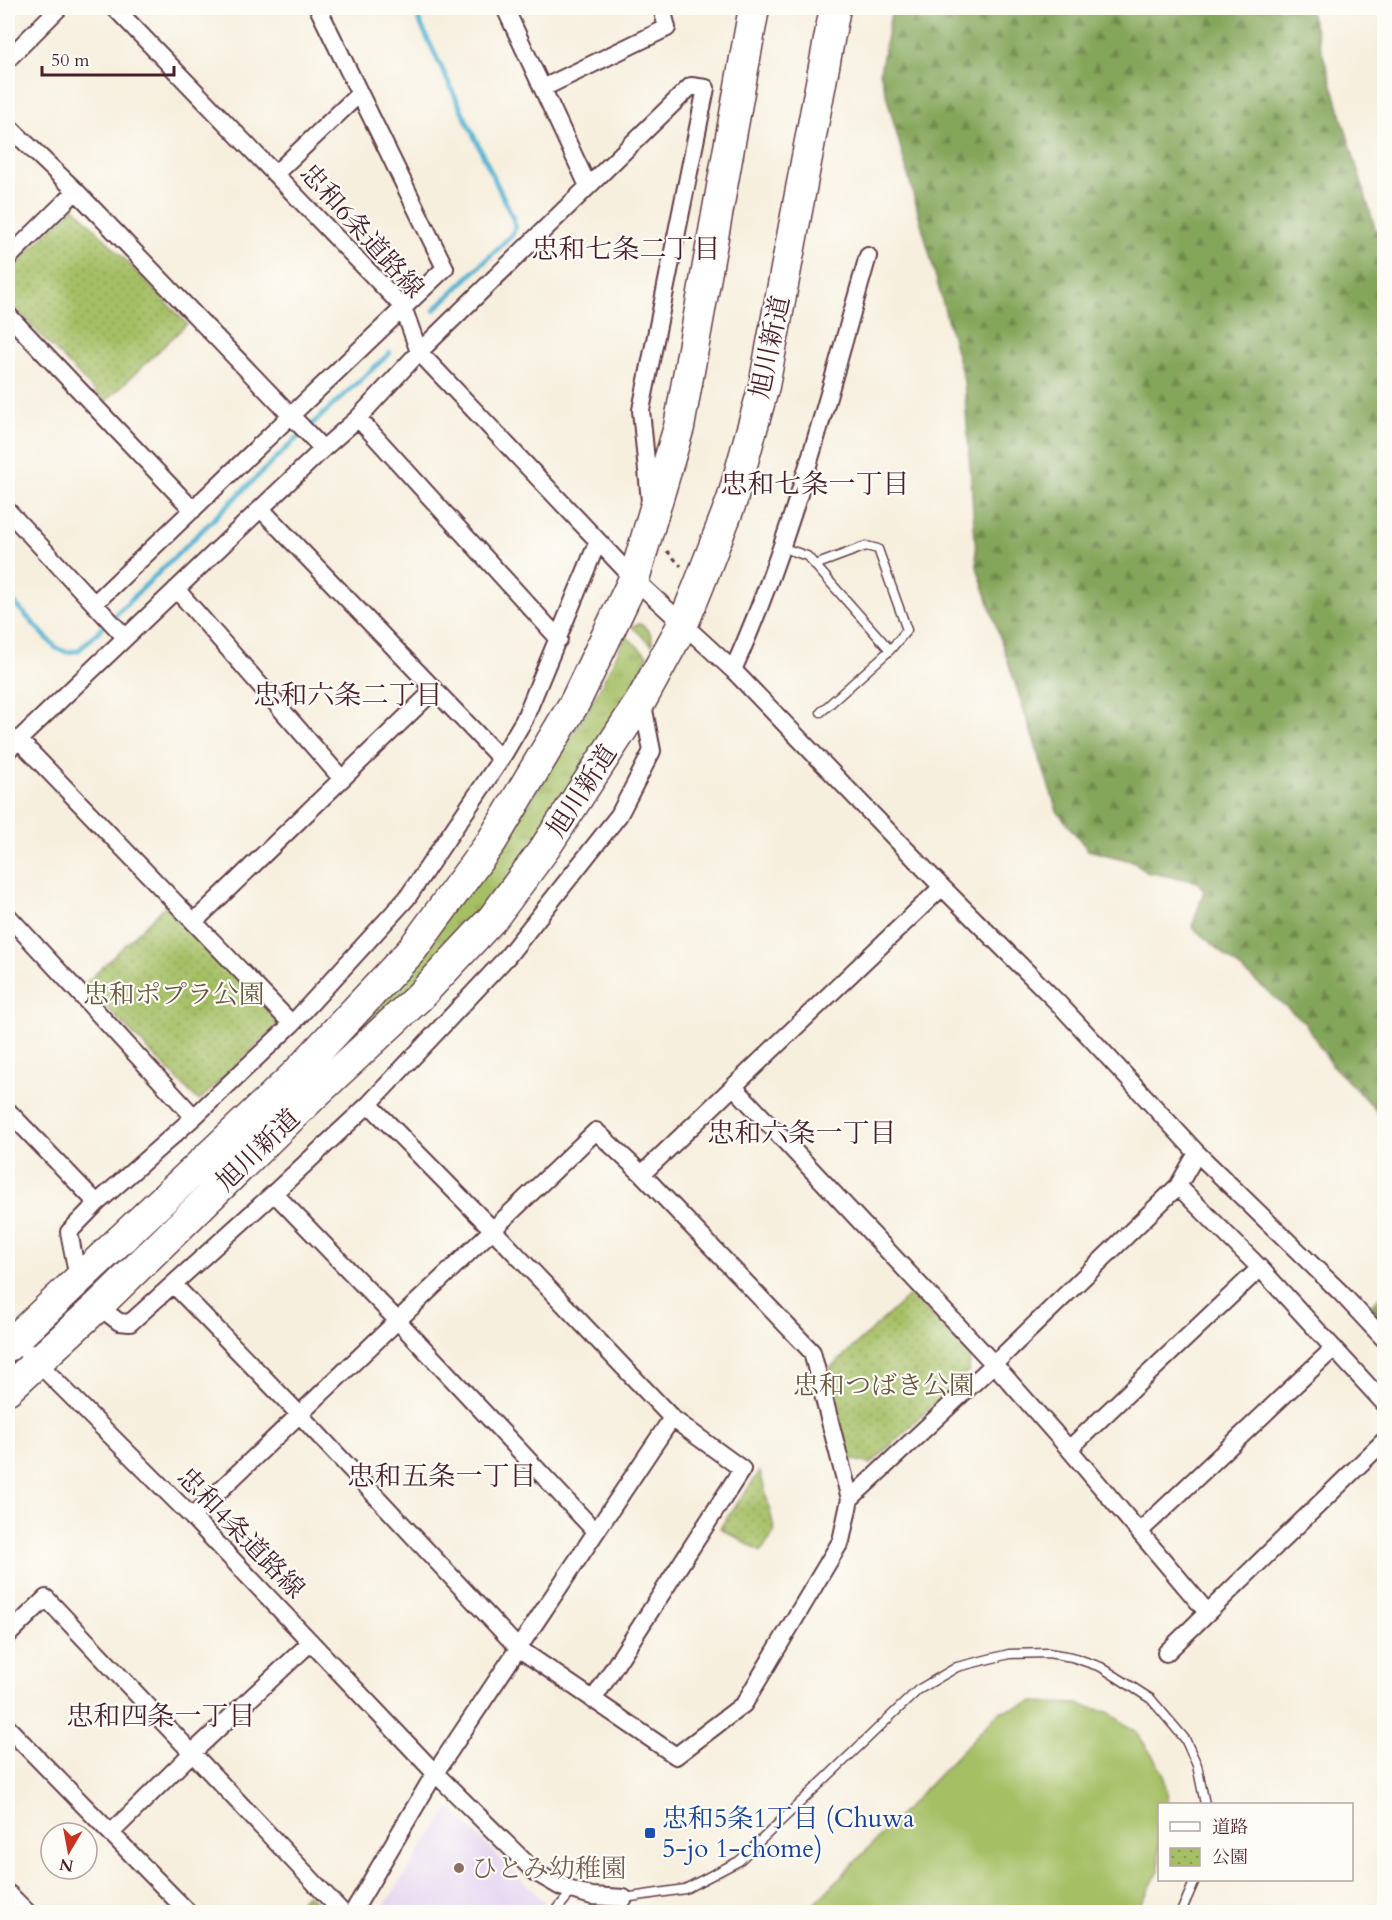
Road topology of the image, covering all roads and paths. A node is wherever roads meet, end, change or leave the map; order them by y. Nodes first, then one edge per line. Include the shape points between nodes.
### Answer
1 (59, 8) edge
2 (115, 8) edge
3 (318, 8) edge
4 (505, 8) edge
5 (662, 8) edge
6 (754, 8) edge
7 (835, 8) edge
8 (8, 59) edge
9 (543, 88) junction
10 (359, 94) junction
11 (8, 126) edge
12 (276, 173) junction
13 (588, 186) junction
14 (76, 191) junction
15 (868, 256) dead end
16 (8, 258) edge
17 (403, 307) junction
18 (8, 315) edge
19 (418, 352) junction
20 (358, 418) junction
21 (296, 421) junction
22 (319, 444) junction
23 (261, 509) junction
24 (193, 510) junction
25 (8, 511) edge
26 (650, 525) junction
27 (598, 541) junction
28 (781, 547) junction
29 (815, 565) junction
30 (633, 579) junction
31 (699, 585) junction
32 (176, 589) junction
33 (110, 620) junction
34 (683, 624) junction
35 (559, 639) junction
36 (890, 650) junction
37 (733, 669) junction
38 (434, 690) junction
39 (642, 699) junction
40 (821, 712) dead end
41 (13, 745) edge
42 (501, 759) junction
43 (342, 778) junction
44 (942, 887) junction
45 (8, 916) edge
46 (195, 921) junction
47 (292, 1024) junction
48 (734, 1087) junction
49 (369, 1104) junction
50 (8, 1111) edge
51 (194, 1117) junction
52 (1197, 1153) junction
53 (642, 1174) junction
54 (1178, 1186) junction
55 (274, 1193) junction
56 (98, 1203) junction
57 (493, 1230) junction
58 (1260, 1268) junction
59 (78, 1278) junction
60 (174, 1285) junction
61 (98, 1306) junction
62 (397, 1320) junction
63 (10, 1339) edge
64 (1384, 1339) edge
65 (1334, 1348) junction
66 (36, 1362) junction
67 (994, 1364) junction
68 (8, 1389) edge
69 (1384, 1404) edge
70 (299, 1414) junction
71 (672, 1418) junction
72 (1384, 1441) edge
73 (1069, 1449) junction
74 (850, 1499) junction
75 (192, 1517) junction
76 (595, 1531) junction
77 (1139, 1532) junction
78 (1207, 1612) junction
79 (8, 1635) edge
80 (311, 1642) junction
81 (518, 1648) junction
82 (1166, 1653) dead end
83 (593, 1700) junction
84 (8, 1728) edge
85 (192, 1753) junction
86 (435, 1773) junction
87 (1205, 1803) edge
88 (111, 1833) junction
89 (1195, 1881) edge
90 (574, 1890) junction
91 (8, 1893) edge
92 (624, 1898) joint
93 (27, 1912) edge
94 (188, 1912) edge
95 (342, 1912) edge
96 (352, 1912) edge
97 (555, 1912) edge
98 (1181, 1912) edge

1 - 8 street
2 - 12 street, 忠和6条道路線
3 - 10 street
4 - 9 street
5 - 9 street via 667,28
6 - 26 highway, 旭川新道 via 679,427
7 - 31 highway, 旭川新道 via 764,386 732,500
9 - 13 street
10 - 12 street
10 - 17 street via 445,268
11 - 14 street
12 - 17 street, 忠和6条道路線
13 - 19 street
13 - 26 street via 691,86 706,88 641,410
14 - 16 street
14 - 21 street
15 - 28 street via 803,485
17 - 19 street, 忠和6条道路線
17 - 21 street
18 - 24 street
19 - 20 street
19 - 27 street, 忠和6条道路線
20 - 22 street
20 - 35 street
21 - 22 street
21 - 24 street
22 - 23 street
23 - 32 street
23 - 38 street
24 - 33 street
25 - 33 street
26 - 30 highway, 旭川新道
26 - 31 path
27 - 30 street, 忠和6条道路線
27 - 35 street
28 - 29 lane via 807,556
28 - 37 street
29 - 36 lane
29 - 36 lane via 866,546 878,549 907,630
30 - 34 street, 忠和6条道路線
30 - 59 highway, 旭川新道 via 575,702 492,842 411,951 295,1075
31 - 34 highway, 旭川新道
32 - 33 street
32 - 43 street
33 - 41 street
34 - 37 street, 忠和6条道路線
34 - 39 highway, 旭川新道
35 - 42 street via 524,720
36 - 40 lane
37 - 44 street, 忠和6条道路線
38 - 42 street
38 - 43 street
39 - 49 street via 652,751 619,815 507,957
39 - 61 highway, 旭川新道 via 545,848 493,918 419,997
41 - 46 street
42 - 47 street via 407,898
43 - 46 street
44 - 48 street
44 - 52 street, 忠和6条道路線 via 1059,1004
45 - 51 street
46 - 47 street
47 - 51 street
48 - 53 street
48 - 67 street
49 - 55 street
49 - 57 street
50 - 56 street
51 - 56 street
52 - 54 street
52 - 64 street, 忠和6条道路線
53 - 57 street via 596,1131
53 - 74 street via 812,1352
54 - 58 street
54 - 67 street
55 - 60 street
55 - 62 street
56 - 59 street via 69,1232
57 - 62 street
57 - 71 street
58 - 65 street
58 - 73 street
59 - 63 highway, 旭川新道
60 - 61 street via 130,1323 119,1322
60 - 70 street
61 - 66 highway, 旭川新道
62 - 70 street
62 - 76 street
63 - 66 street, 忠和4条道路線
65 - 69 street
65 - 77 street
66 - 68 highway, 旭川新道
66 - 75 street, 忠和4条道路線
67 - 73 street
67 - 74 street
70 - 75 street
70 - 81 street
71 - 76 street
71 - 83 street via 742,1469
72 - 78 street
73 - 77 street
74 - 83 street via 841,1541 744,1704 676,1756
75 - 80 street, 忠和4条道路線
76 - 81 street
77 - 78 street
78 - 82 street
79 - 85 street via 45,1598
80 - 85 street
80 - 86 street, 忠和4条道路線
81 - 83 street
81 - 86 street
84 - 88 street
85 - 88 street
85 - 95 street
86 - 90 street, 忠和4条道路線 via 535,1872
86 - 96 street
87 - 92 lane via 1197,1766 1185,1739 1151,1699 1101,1667 1072,1657 1009,1654 957,1667 918,1690 739,1861 685,1889
88 - 94 street
89 - 98 lane
90 - 92 street, 忠和4条道路線 via 592,1896
90 - 97 lane
91 - 93 street

